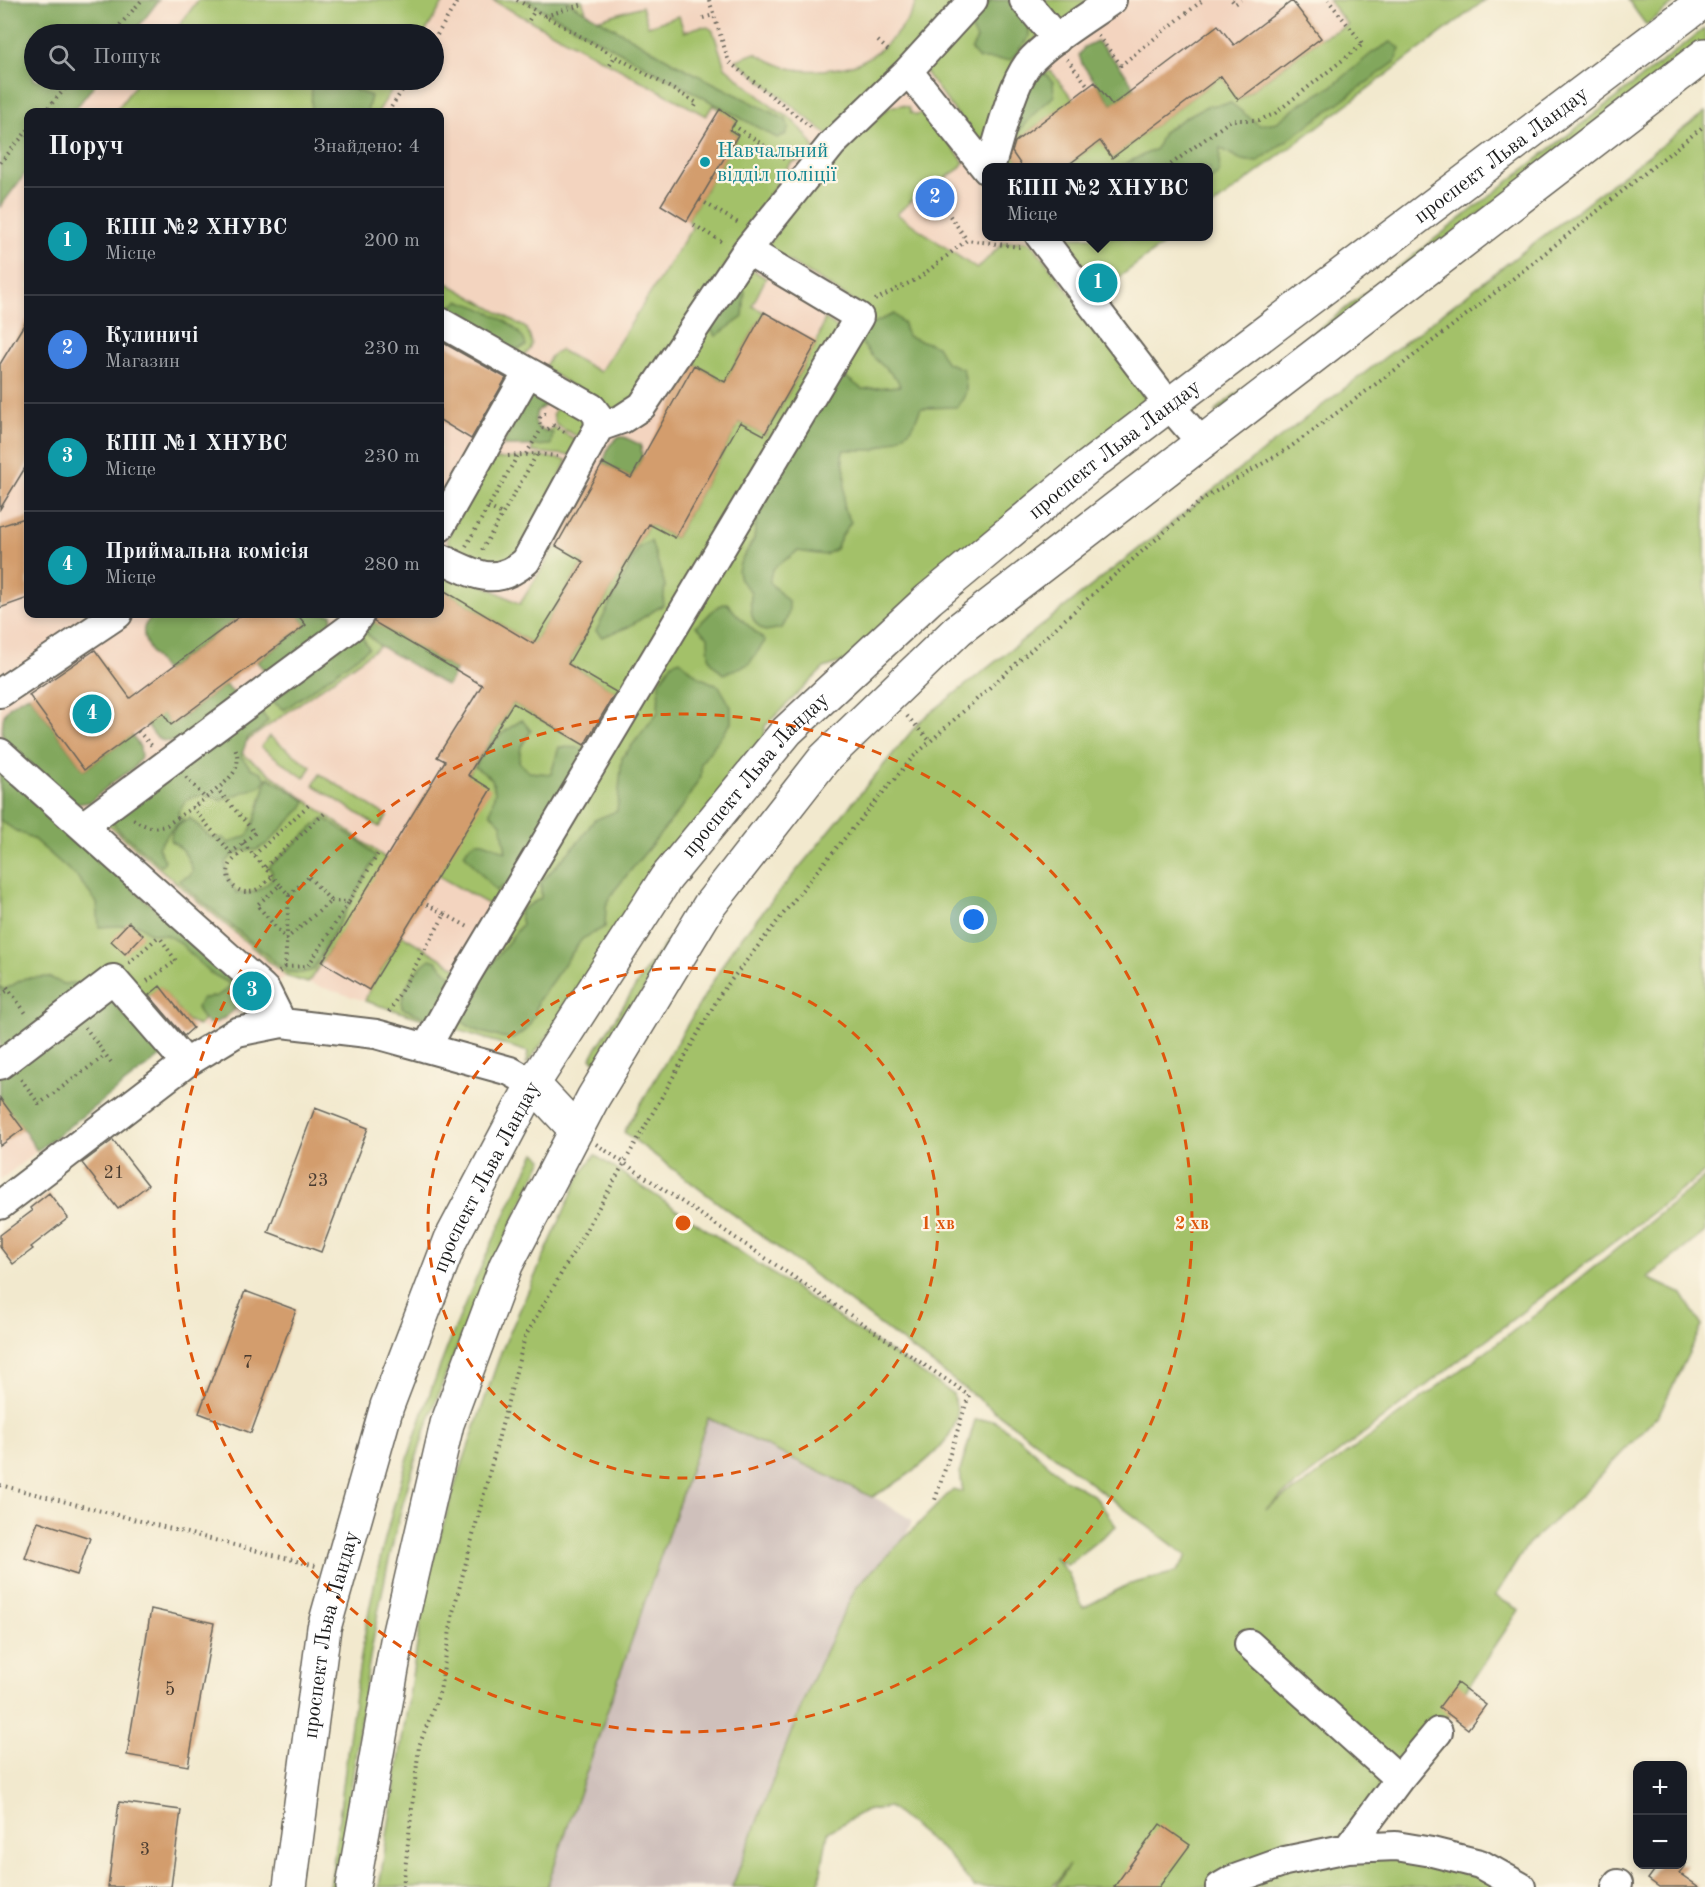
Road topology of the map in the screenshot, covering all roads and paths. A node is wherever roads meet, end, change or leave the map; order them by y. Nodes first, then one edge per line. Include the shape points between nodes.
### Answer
1 (142, 0) edge
2 (458, 0) edge
3 (517, 0) edge
4 (709, 0) edge
5 (973, 0) edge
6 (1024, 0) edge
7 (1112, 0) edge
8 (1203, 0) edge
9 (1232, 0) edge
10 (1241, 0) edge
11 (1328, 0) edge
12 (1705, 0) edge
13 (584, 4) dead end
14 (535, 10) junction
15 (714, 15) junction
16 (545, 16) junction
17 (703, 18) dead end
18 (1085, 19) junction
19 (529, 20) dead end
20 (121, 24) edge
21 (444, 24) edge
22 (1056, 40) junction
23 (1705, 55) edge
24 (615, 56) junction
25 (610, 64) dead end
26 (908, 71) junction
27 (1089, 87) dead end
28 (64, 90) edge
29 (402, 90) edge
30 (48, 108) edge
31 (391, 108) edge
32 (693, 110) dead end
33 (733, 125) dead end
34 (1705, 125) edge
35 (24, 135) edge
36 (832, 144) junction
37 (0, 163) edge
38 (984, 163) edge
39 (991, 163) edge
40 (1173, 163) edge
41 (807, 175) junction
42 (700, 200) dead end
43 (943, 206) dead end
44 (694, 225) dead end
45 (967, 240) junction
46 (982, 241) edge
47 (987, 241) edge
48 (1046, 244) edge
49 (750, 246) junction
50 (859, 317) junction
51 (444, 324) edge
52 (528, 372) junction
53 (1169, 405) junction
54 (599, 427) junction
55 (542, 428) junction
56 (1201, 442) junction
57 (518, 454) junction
58 (526, 454) junction
59 (537, 454) junction
60 (479, 459) junction
61 (582, 459) junction
62 (488, 507) junction
63 (502, 514) junction
64 (444, 520) edge
65 (455, 565) edge
66 (112, 618) edge
67 (357, 618) edge
68 (0, 693) edge
69 (906, 715) dead end
70 (222, 724) junction
71 (930, 741) junction
72 (0, 753) edge
73 (217, 789) junction
74 (116, 801) junction
75 (311, 803) dead end
76 (192, 807) junction
77 (325, 813) dead end
78 (82, 826) junction
79 (243, 843) junction
80 (248, 848) junction
81 (379, 852) dead end
82 (254, 855) junction
83 (265, 867) junction
84 (273, 876) junction
85 (280, 885) junction
86 (288, 895) junction
87 (331, 902) junction
88 (349, 902) junction
89 (422, 902) dead end
90 (182, 915) junction
91 (159, 936) junction
92 (286, 939) junction
93 (285, 967) junction
94 (133, 970) dead end
95 (143, 984) dead end
96 (262, 987) junction
97 (0, 995) edge
98 (73, 1010) junction
99 (282, 1023) junction
100 (41, 1034) junction
101 (376, 1034) junction
102 (426, 1048) junction
103 (106, 1056) junction
104 (186, 1063) junction
105 (0, 1065) edge
106 (113, 1065) dead end
107 (533, 1084) junction
108 (39, 1104) dead end
109 (576, 1130) junction
110 (625, 1163) junction
111 (0, 1205) edge
112 (0, 1485) edge
113 (934, 1503) dead end
114 (340, 1573) junction
115 (1249, 1644) dead end
116 (1438, 1732) dead end
117 (1399, 1779) junction
118 (1348, 1848) junction
119 (290, 1887) edge
120 (353, 1887) edge
121 (403, 1887) edge
122 (1220, 1887) edge
123 (1521, 1887) edge

1 - 20 path
2 - 21 path
3 - 14 path
4 - 15 path
5 - 26 lane
6 - 22 lane
7 - 18 lane
8 - 18 path via 1121,65
9 - 10 path via 1235,4
11 - 40 path via 1364,44 1274,114 1258,120 1231,120
12 - 53 main road, проспект Льва Ландау
13 - 16 path
14 - 16 path
14 - 19 path
15 - 17 path
15 - 36 path via 729,62
16 - 24 path
18 - 22 lane
22 - 27 path
22 - 39 lane via 1038,53 1018,79
23 - 56 main road, проспект Льва Ландау
24 - 25 path
24 - 32 path via 697,103
26 - 36 lane
26 - 38 lane
28 - 30 path
29 - 31 path
33 - 41 path
34 - 71 path via 1399,367 1289,448 1203,499
35 - 37 path
36 - 41 lane
41 - 49 lane
42 - 49 path
43 - 45 path
44 - 49 path
45 - 46 path
45 - 50 path via 919,278 873,301
47 - 48 path
48 - 53 lane
49 - 50 lane
49 - 54 lane via 642,406
50 - 102 lane
51 - 52 lane
52 - 54 lane via 592,408
52 - 60 lane
53 - 56 lane
53 - 107 main road, проспект Льва Ландау via 929,599 786,731 666,878
54 - 61 lane
55 - 55 path via 553,425 550,414 541,415
55 - 58 path
56 - 109 main road, проспект Льва Ландау via 958,630 824,759 709,906
57 - 58 path
57 - 60 path
57 - 62 path
58 - 59 path
59 - 61 path
59 - 63 path
60 - 64 lane
61 - 65 lane via 526,561 515,571 486,577
62 - 63 path
62 - 65 path
63 - 65 path
66 - 68 lane
67 - 70 lane via 351,627
69 - 71 path
70 - 73 path via 237,753 237,767
70 - 74 lane
71 - 110 path via 817,871 721,993
72 - 78 lane
73 - 76 path
73 - 79 path via 255,833
74 - 76 path via 132,818 155,829
74 - 78 lane
75 - 82 path
76 - 79 path via 231,854
77 - 83 path
78 - 90 lane
79 - 80 path
80 - 82 path
80 - 84 path via 231,862 229,876 234,887 254,891
81 - 88 path
82 - 83 path
83 - 84 path
84 - 85 path
85 - 86 path
85 - 92 path via 256,905
86 - 87 path via 309,877
86 - 92 path
87 - 88 path
87 - 92 path
88 - 93 path via 308,966
89 - 101 path via 445,914
90 - 91 path
90 - 96 lane
91 - 94 path via 129,964
91 - 95 path via 176,961
92 - 93 path
93 - 96 path
96 - 99 lane
97 - 100 path via 8,989
98 - 100 lane
98 - 103 path
98 - 104 lane via 113,979
99 - 101 lane
99 - 104 lane via 237,1032
100 - 105 lane
101 - 102 lane
102 - 107 lane via 510,1071
103 - 106 path
103 - 108 path
104 - 111 lane
107 - 109 main road
107 - 114 main road, проспект Льва Ландау via 451,1239 387,1406
109 - 110 path
109 - 120 main road, проспект Льва Ландау via 506,1265 447,1424 397,1641
110 - 113 path via 969,1395
110 - 121 path via 525,1337 453,1612 440,1690 419,1746
112 - 114 path
114 - 119 main road, проспект Льва Ландау via 324,1628
115 - 117 lane
116 - 117 lane
117 - 118 lane
118 - 122 lane via 1284,1861
118 - 123 lane via 1396,1846 1432,1852 1480,1864

